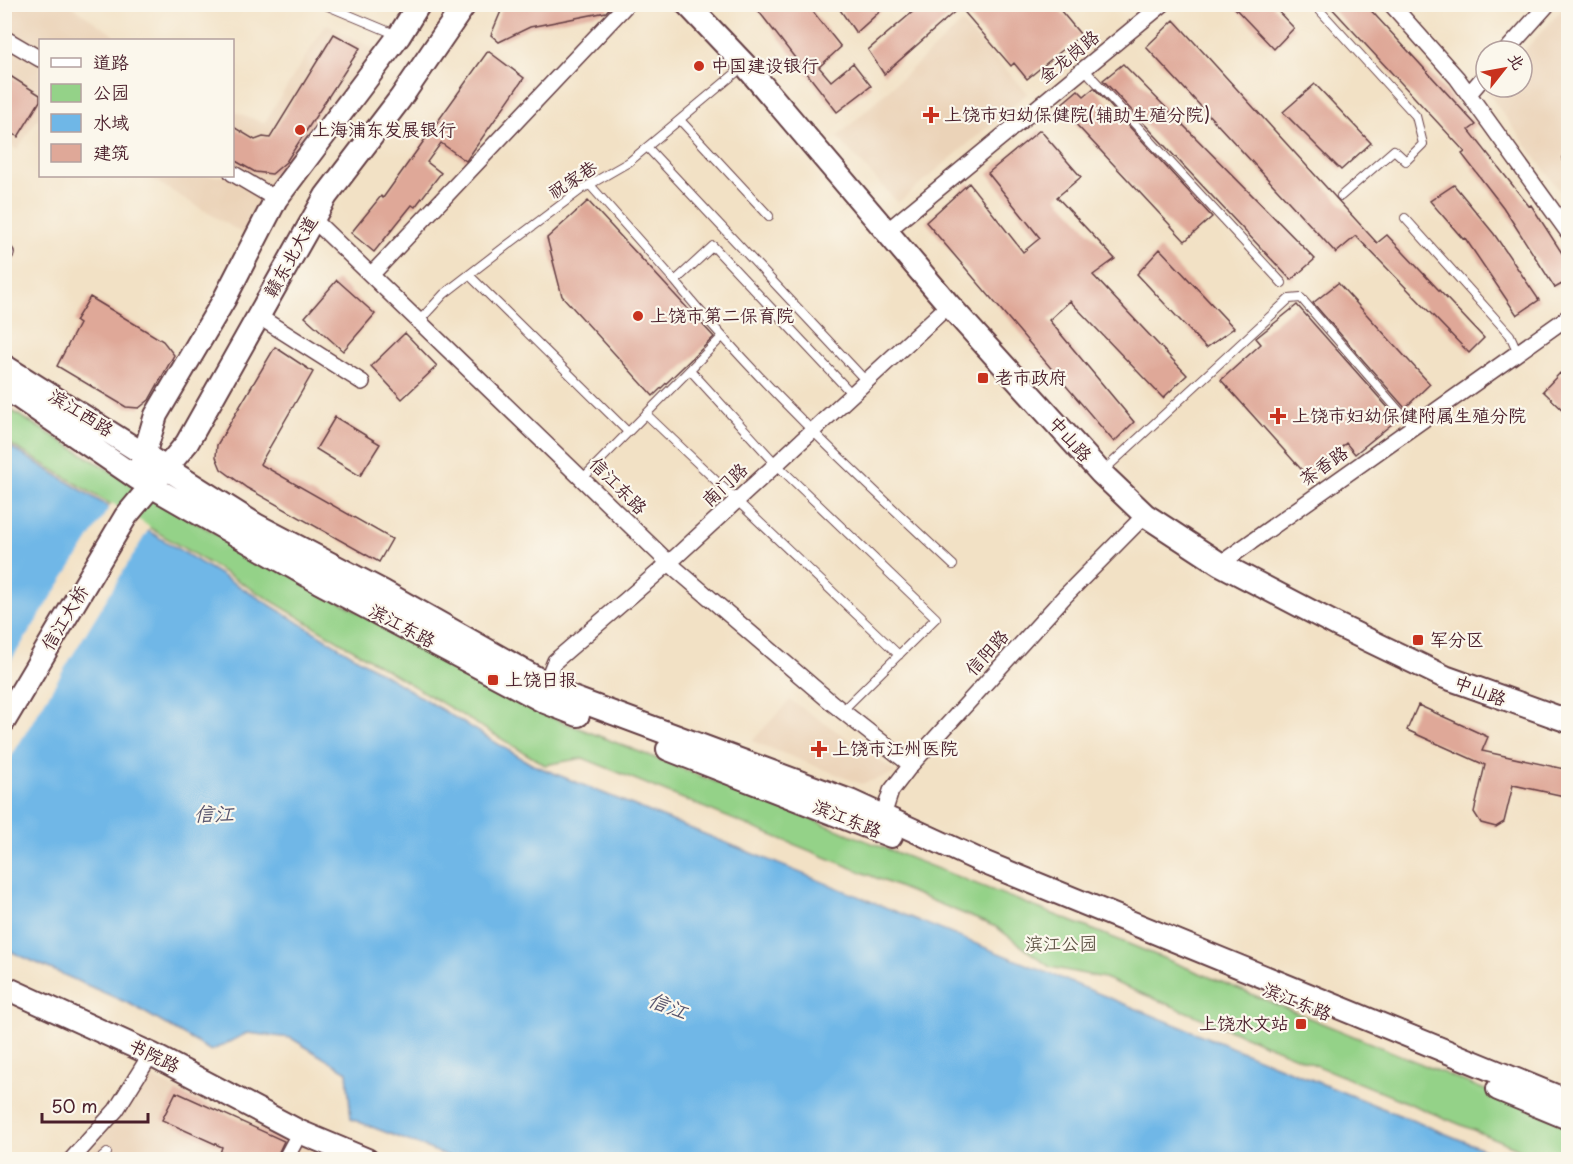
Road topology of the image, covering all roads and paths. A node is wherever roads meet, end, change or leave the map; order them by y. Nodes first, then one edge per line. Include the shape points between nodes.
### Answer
1 (322, 4) edge
2 (419, 4) edge
3 (465, 4) edge
4 (627, 4) edge
5 (687, 4) edge
6 (1163, 4) edge
7 (1314, 4) edge
8 (1391, 4) edge
9 (1548, 4) edge
10 (399, 36) junction
11 (4, 38) edge
12 (1517, 39) edge
13 (39, 58) edge
14 (744, 65) junction
15 (1085, 70) junction
16 (1474, 88) edge
17 (1469, 94) junction
18 (680, 120) junction
19 (647, 147) junction
20 (234, 174) edge
21 (590, 185) junction
22 (1341, 196) dead end
23 (276, 199) junction
24 (769, 216) dead end
25 (1406, 218) dead end
26 (313, 219) junction
27 (887, 231) junction
28 (1569, 232) edge
29 (371, 275) junction
30 (469, 275) junction
31 (675, 281) junction
32 (1282, 283) dead end
33 (949, 305) junction
34 (258, 316) junction
35 (1569, 317) edge
36 (420, 320) junction
37 (721, 338) junction
38 (1518, 352) junction
39 (4, 366) edge
40 (690, 370) junction
41 (866, 381) junction
42 (363, 382) dead end
43 (4, 387) edge
44 (852, 394) junction
45 (646, 414) junction
46 (1413, 427) junction
47 (628, 432) junction
48 (811, 432) junction
49 (156, 461) junction
50 (776, 464) junction
51 (1101, 473) junction
52 (583, 478) junction
53 (144, 482) junction
54 (737, 500) junction
55 (1145, 515) junction
56 (126, 516) joint
57 (669, 563) junction
58 (1220, 564) junction
59 (953, 565) dead end
60 (899, 656) junction
61 (543, 691) junction
62 (842, 711) junction
63 (4, 721) edge
64 (1569, 721) edge
65 (911, 765) junction
66 (881, 824) junction
67 (4, 987) edge
68 (151, 1054) junction
69 (1569, 1101) edge
70 (1569, 1118) edge
71 (300, 1132) junction
72 (107, 1153) dead end
73 (70, 1160) edge
74 (99, 1160) edge
75 (285, 1160) edge
76 (367, 1160) edge

1 - 10 lane
2 - 10 main road
3 - 26 main road, 赣东北大道
4 - 29 street
5 - 14 main road, 中山路
6 - 15 street, 金龙岗路
7 - 22 lane via 1416,116 1423,144 1406,161 1394,150
8 - 17 street
9 - 12 street
10 - 23 main road
11 - 13 street
14 - 18 lane, 祝家巷
14 - 27 main road, 中山路
15 - 27 street, 金龙岗路
15 - 32 lane
16 - 17 street
17 - 28 street
18 - 19 lane, 祝家巷
18 - 24 lane
19 - 21 lane, 祝家巷
19 - 41 lane
20 - 23 street
21 - 30 lane, 祝家巷
21 - 31 lane
23 - 49 main road via 224,300 156,415
25 - 38 lane via 1510,336
26 - 29 street, 信江东路
26 - 34 main road, 赣东北大道
27 - 33 main road, 中山路
29 - 36 street, 信江东路
30 - 36 lane, 祝家巷
30 - 47 lane
31 - 37 lane
31 - 44 lane via 713,246
33 - 41 street, 南门路
33 - 51 main road, 中山路
34 - 42 street
34 - 49 main road, 赣东北大道 via 187,443
35 - 38 street, 茶香路
36 - 52 street, 信江东路
37 - 40 lane
37 - 48 lane
38 - 46 street, 茶香路
39 - 49 main road, 滨江西路
40 - 45 lane via 674,381
40 - 50 lane
41 - 44 street, 南门路
43 - 53 main road, 滨江西路
44 - 48 street, 南门路
45 - 47 lane
45 - 54 lane
46 - 51 lane via 1301,298 1289,299
46 - 58 street, 茶香路
47 - 52 lane
48 - 50 street, 南门路
48 - 59 lane
49 - 53 main road, 赣东北大道
49 - 61 main road, 滨江东路 via 256,525 384,592
50 - 54 street, 南门路
50 - 60 lane via 936,618
51 - 55 main road, 中山路
52 - 57 street, 信江东路
53 - 56 main road, 赣东北大道
53 - 61 main road, 滨江东路 via 319,582
54 - 57 street, 南门路
54 - 60 lane
55 - 58 main road, 中山路
55 - 65 street, 信阳路 via 1065,596
56 - 63 main road, 信江大桥
57 - 61 street, 南门路 via 555,661
57 - 62 street, 信江东路
58 - 64 main road, 中山路 via 1445,677
60 - 62 lane
61 - 66 main road, 滨江东路 via 570,697 735,757
62 - 65 street, 信江东路
65 - 66 street, 信阳路 via 891,791
66 - 69 main road, 滨江东路 via 984,862
66 - 70 main road, 滨江东路
67 - 68 main road, 书院路
68 - 71 main road, 书院路
68 - 73 street via 116,1110
71 - 75 street
71 - 76 main road, 书院路
72 - 74 lane

